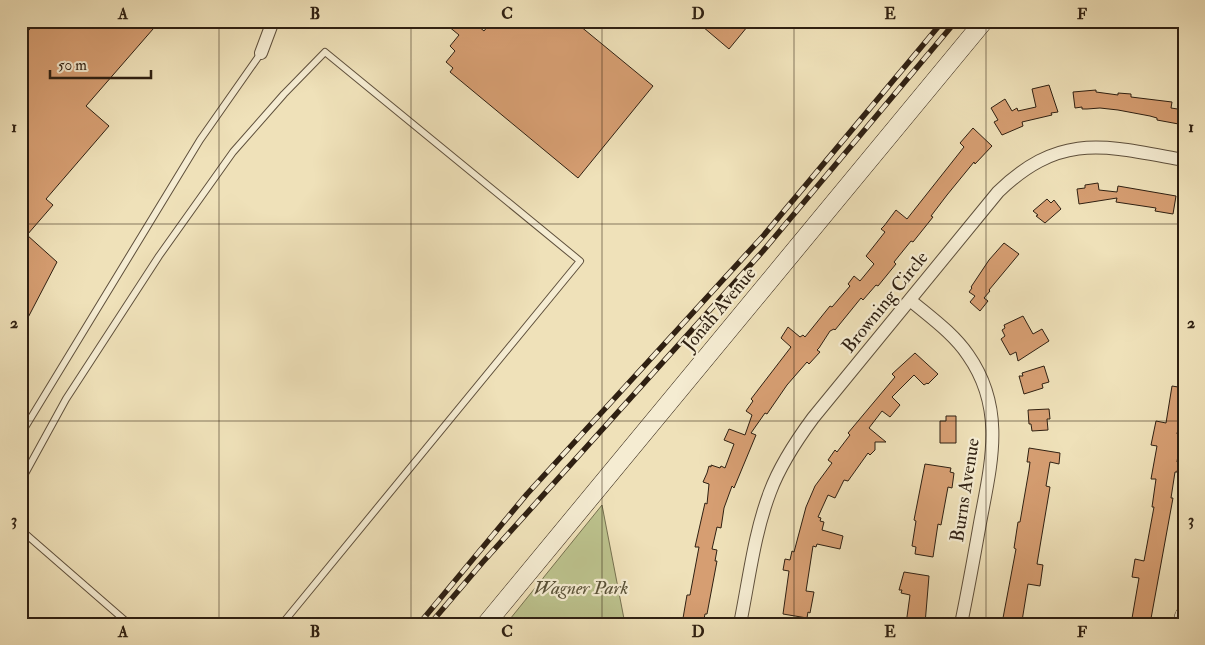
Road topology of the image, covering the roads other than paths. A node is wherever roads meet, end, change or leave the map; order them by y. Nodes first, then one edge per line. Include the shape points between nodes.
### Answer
1 (273, 21) edge
2 (984, 21) edge
3 (261, 53) joint
4 (1184, 160) edge
5 (910, 300) junction
6 (21, 434) edge
7 (21, 481) edge
8 (21, 530) edge
9 (1184, 616) edge
10 (129, 624) edge
11 (282, 624) edge
12 (486, 624) edge
13 (740, 624) edge
14 (961, 624) edge
15 (1182, 624) edge

1 - 3 street
2 - 12 street, Jonah Avenue
3 - 6 lane via 200,140
4 - 5 street, Browning Circle via 1098,147 1077,148 1040,160 1023,169 998,192
5 - 13 street, Browning Circle via 813,418 780,470 761,518
5 - 14 street, Burns Avenue via 968,354 980,376 992,415 992,457
7 - 11 lane via 71,391 159,256 227,160 325,52 580,261
8 - 10 lane
9 - 15 street

